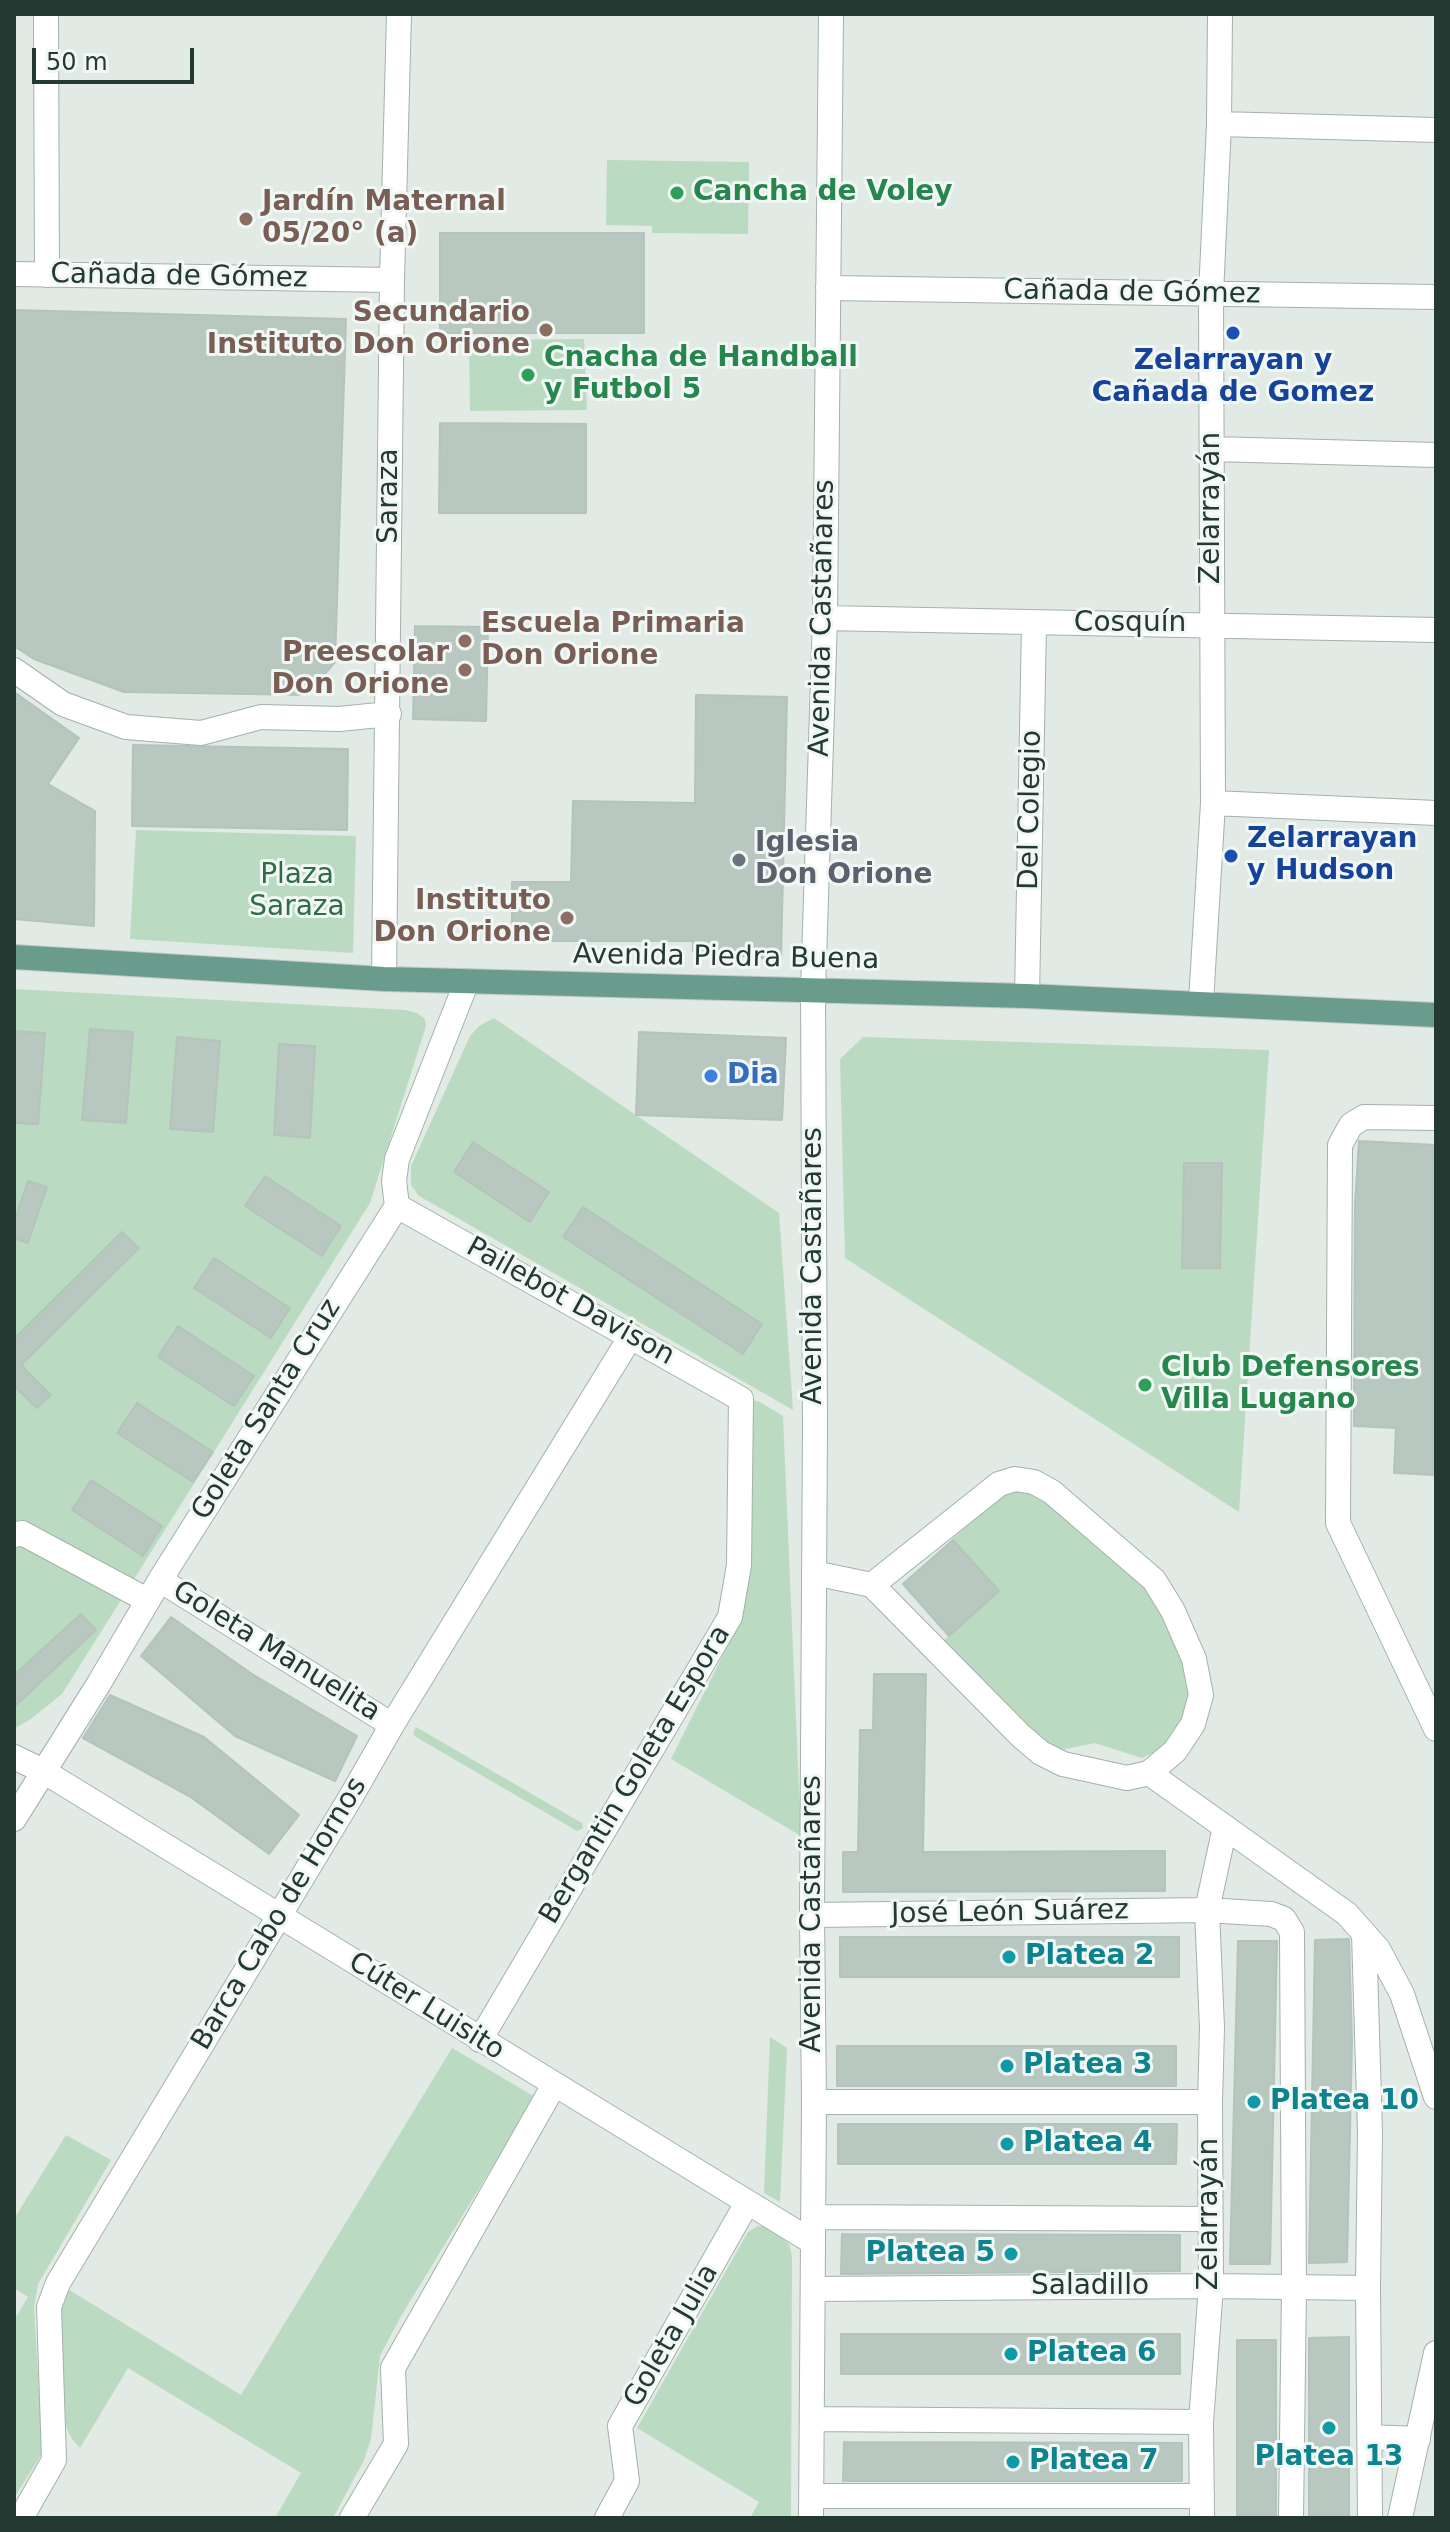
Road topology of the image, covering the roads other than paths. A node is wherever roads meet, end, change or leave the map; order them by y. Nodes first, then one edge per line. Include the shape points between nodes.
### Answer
1 (46, 14) edge
2 (399, 14) edge
3 (831, 14) edge
4 (1220, 14) edge
5 (1219, 124) junction
6 (1436, 130) edge
7 (14, 274) edge
8 (47, 275) junction
9 (392, 280) junction
10 (828, 288) junction
11 (1211, 294) junction
12 (1436, 297) edge
13 (1213, 449) junction
14 (1436, 455) edge
15 (825, 618) junction
16 (1034, 623) junction
17 (1212, 625) junction
18 (1436, 630) edge
19 (14, 670) edge
20 (389, 714) junction
21 (1213, 803) junction
22 (1436, 813) edge
23 (14, 957) edge
24 (384, 979) junction
25 (467, 981) junction
26 (813, 990) junction
27 (1027, 996) junction
28 (1201, 1002) junction
29 (1436, 1015) edge
30 (1436, 1118) edge
31 (397, 1206) junction
32 (631, 1336) junction
33 (741, 1399) joint
34 (14, 1535) edge
35 (814, 1573) junction
36 (872, 1585) junction
37 (154, 1590) junction
38 (392, 1725) junction
39 (1436, 1729) edge
40 (14, 1757) edge
41 (43, 1771) junction
42 (1149, 1773) junction
43 (14, 1819) edge
44 (1225, 1827) junction
45 (1207, 1910) junction
46 (812, 1915) junction
47 (278, 1916) junction
48 (1364, 1934) junction
49 (480, 2040) junction
50 (554, 2085) junction
51 (1436, 2097) edge
52 (814, 2102) junction
53 (1210, 2102) junction
54 (747, 2203) junction
55 (1210, 2219) junction
56 (812, 2229) junction
57 (1211, 2286) junction
58 (1294, 2288) junction
59 (1368, 2288) junction
60 (813, 2289) junction
61 (1436, 2353) edge
62 (1431, 2404) edge
63 (812, 2419) junction
64 (1201, 2422) junction
65 (1369, 2437) junction
66 (1418, 2439) junction
67 (811, 2507) edge
68 (1202, 2507) edge
69 (21, 2518) edge
70 (352, 2518) edge
71 (607, 2518) edge
72 (1291, 2518) edge
73 (1370, 2518) edge
74 (1400, 2518) edge

1 - 8 street
2 - 9 street, Saraza
3 - 10 street, Avenida Castañares
4 - 5 street, Zelarrayán
5 - 6 street
5 - 11 street, Zelarrayán
7 - 8 street, Cañada de Gómez
8 - 9 street, Cañada de Gómez
9 - 20 street, Saraza
10 - 11 street, Cañada de Gómez
10 - 15 street, Avenida Castañares
11 - 12 street, Cañada de Gómez
11 - 13 street, Zelarrayán
13 - 14 street
13 - 17 street, Zelarrayán
15 - 16 street, Cosquín
15 - 26 street, Avenida Castañares
16 - 17 street, Cosquín
16 - 27 street, Del Colegio
17 - 18 street, Cosquín
17 - 21 street, Zelarrayán
19 - 20 street via 63,704 126,727 201,733 261,717
20 - 24 street, Saraza
21 - 22 street
21 - 28 street, Zelarrayán
23 - 24 main road, Avenida Piedra Buena
24 - 25 main road, Avenida Piedra Buena
25 - 26 main road, Avenida Piedra Buena
25 - 31 street via 397,1159
26 - 27 main road, Avenida Piedra Buena
26 - 35 street, Avenida Castañares
27 - 28 main road, Avenida Piedra Buena
28 - 29 main road, Avenida Piedra Buena
30 - 39 street via 1364,1117 1351,1125 1340,1145 1338,1507 1338,1523
31 - 32 street, Pailebot Davison
31 - 37 street, Goleta Santa Cruz
32 - 33 street, Pailebot Davison
32 - 38 street, Barca Cabo de Hornos
33 - 49 street, Bergantin Goleta Espora via 739,1565 730,1617
34 - 37 street, Goleta Manuelita via 22,1533
35 - 36 street
35 - 46 street, Avenida Castañares
36 - 42 street via 1041,1753 1063,1764 1127,1778
36 - 42 street via 999,1484 1015,1479 1052,1492 1154,1580 1194,1659 1201,1695 1193,1724 1175,1751
37 - 38 street, Goleta Manuelita
37 - 41 street, Goleta Santa Cruz
38 - 47 street, Barca Cabo de Hornos
40 - 41 street, Cúter Luisito
41 - 43 street, Goleta Santa Cruz
41 - 47 street, Cúter Luisito
42 - 44 street
44 - 45 street, Zelarrayán
44 - 48 street via 1347,1914
45 - 46 street, José León Suárez
45 - 53 street, Zelarrayán
45 - 58 street, José León Suárez via 1271,1914 1284,1919 1292,1932
46 - 52 street, Avenida Castañares
47 - 49 street, Cúter Luisito
47 - 69 street, Barca Cabo de Hornos via 58,2283 49,2307 54,2460
48 - 51 street via 1402,1994
48 - 59 street
49 - 50 street, Cúter Luisito
50 - 54 street, Cúter Luisito
50 - 70 street via 393,2368 396,2444
52 - 53 street
52 - 56 street, Avenida Castañares
53 - 55 street, Zelarrayán
54 - 56 street, Cúter Luisito
54 - 71 street, Goleta Julia via 620,2426 627,2481
55 - 56 street
55 - 57 street, Zelarrayán
56 - 60 street, Avenida Castañares
57 - 58 street, Saladillo
57 - 60 street, Saladillo
57 - 64 street, Zelarrayán
58 - 59 street, Saladillo
58 - 72 street, José León Suárez
59 - 65 street
60 - 63 street, Avenida Castañares
61 - 62 street
62 - 66 street
63 - 64 street
63 - 67 street, Avenida Castañares
64 - 68 street, Zelarrayán
65 - 66 street
65 - 73 street
66 - 74 street
67 - 68 street

